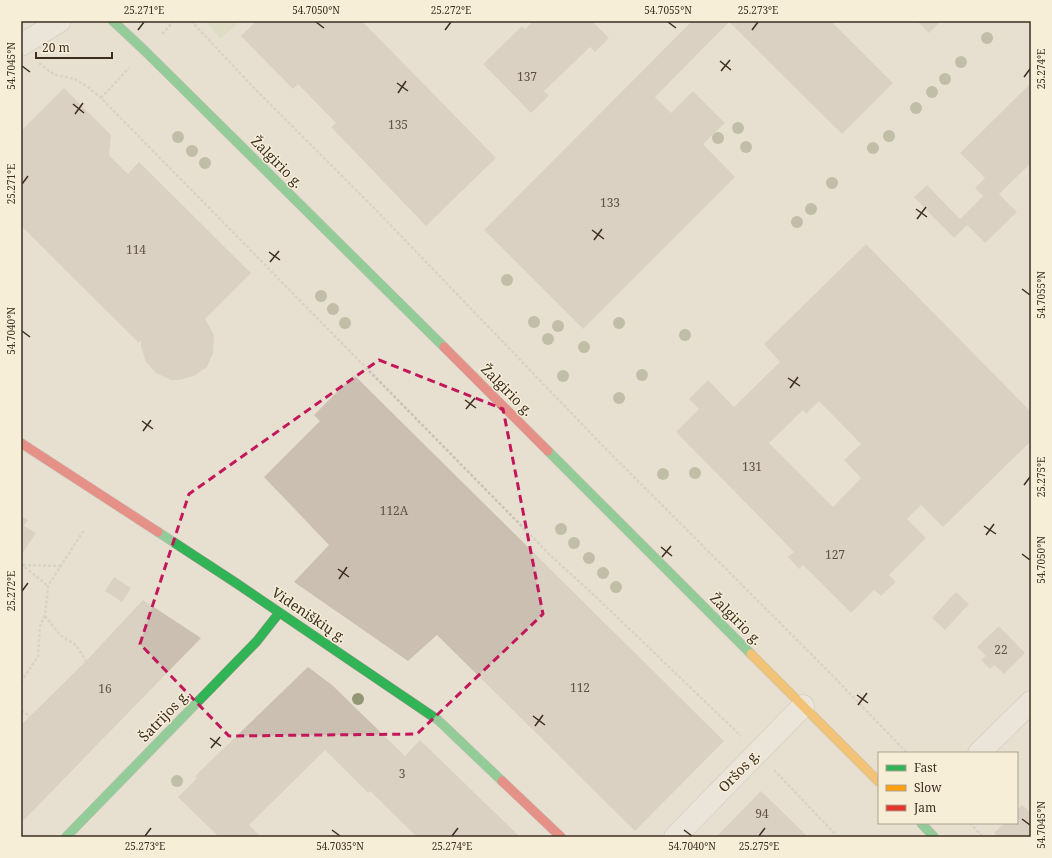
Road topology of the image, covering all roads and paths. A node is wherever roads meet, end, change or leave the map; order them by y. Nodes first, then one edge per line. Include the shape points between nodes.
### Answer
1 (60, 21) edge
2 (113, 21) edge
3 (191, 21) edge
4 (21, 45) edge
5 (38, 61) dead end
6 (120, 77) dead end
7 (101, 98) junction
8 (21, 443) edge
9 (84, 530) dead end
10 (22, 564) edge
11 (61, 566) junction
12 (48, 586) junction
13 (279, 613) junction
14 (45, 615) junction
15 (86, 661) dead end
16 (21, 682) edge
17 (1031, 702) edge
18 (803, 706) junction
19 (21, 711) edge
20 (30, 716) dead end
21 (757, 752) junction
22 (906, 752) edge
23 (980, 752) edge
24 (878, 781) edge
25 (922, 824) edge
26 (971, 824) edge
27 (66, 837) edge
28 (561, 837) edge
29 (675, 837) edge
30 (838, 837) edge
31 (934, 837) edge
32 (984, 837) edge

1 - 4 street
2 - 18 main road, Žalgirio g.
3 - 22 path via 603,446 832,674
5 - 7 path via 56,75 75,79
6 - 7 path
7 - 21 path via 552,557
8 - 13 main road, Videniškių g.
9 - 11 path
10 - 11 path
10 - 12 path
11 - 12 path
12 - 14 path
13 - 27 main road, Šatrijos g. via 256,641
13 - 28 main road, Videniškių g. via 438,720
14 - 15 path via 60,635 76,645
14 - 16 path via 40,626 38,656
17 - 23 street
18 - 21 street, Oršos g.
18 - 24 main road, Žalgirio g.
19 - 20 path
21 - 29 street, Oršos g.
21 - 30 path
25 - 31 main road
26 - 32 path

